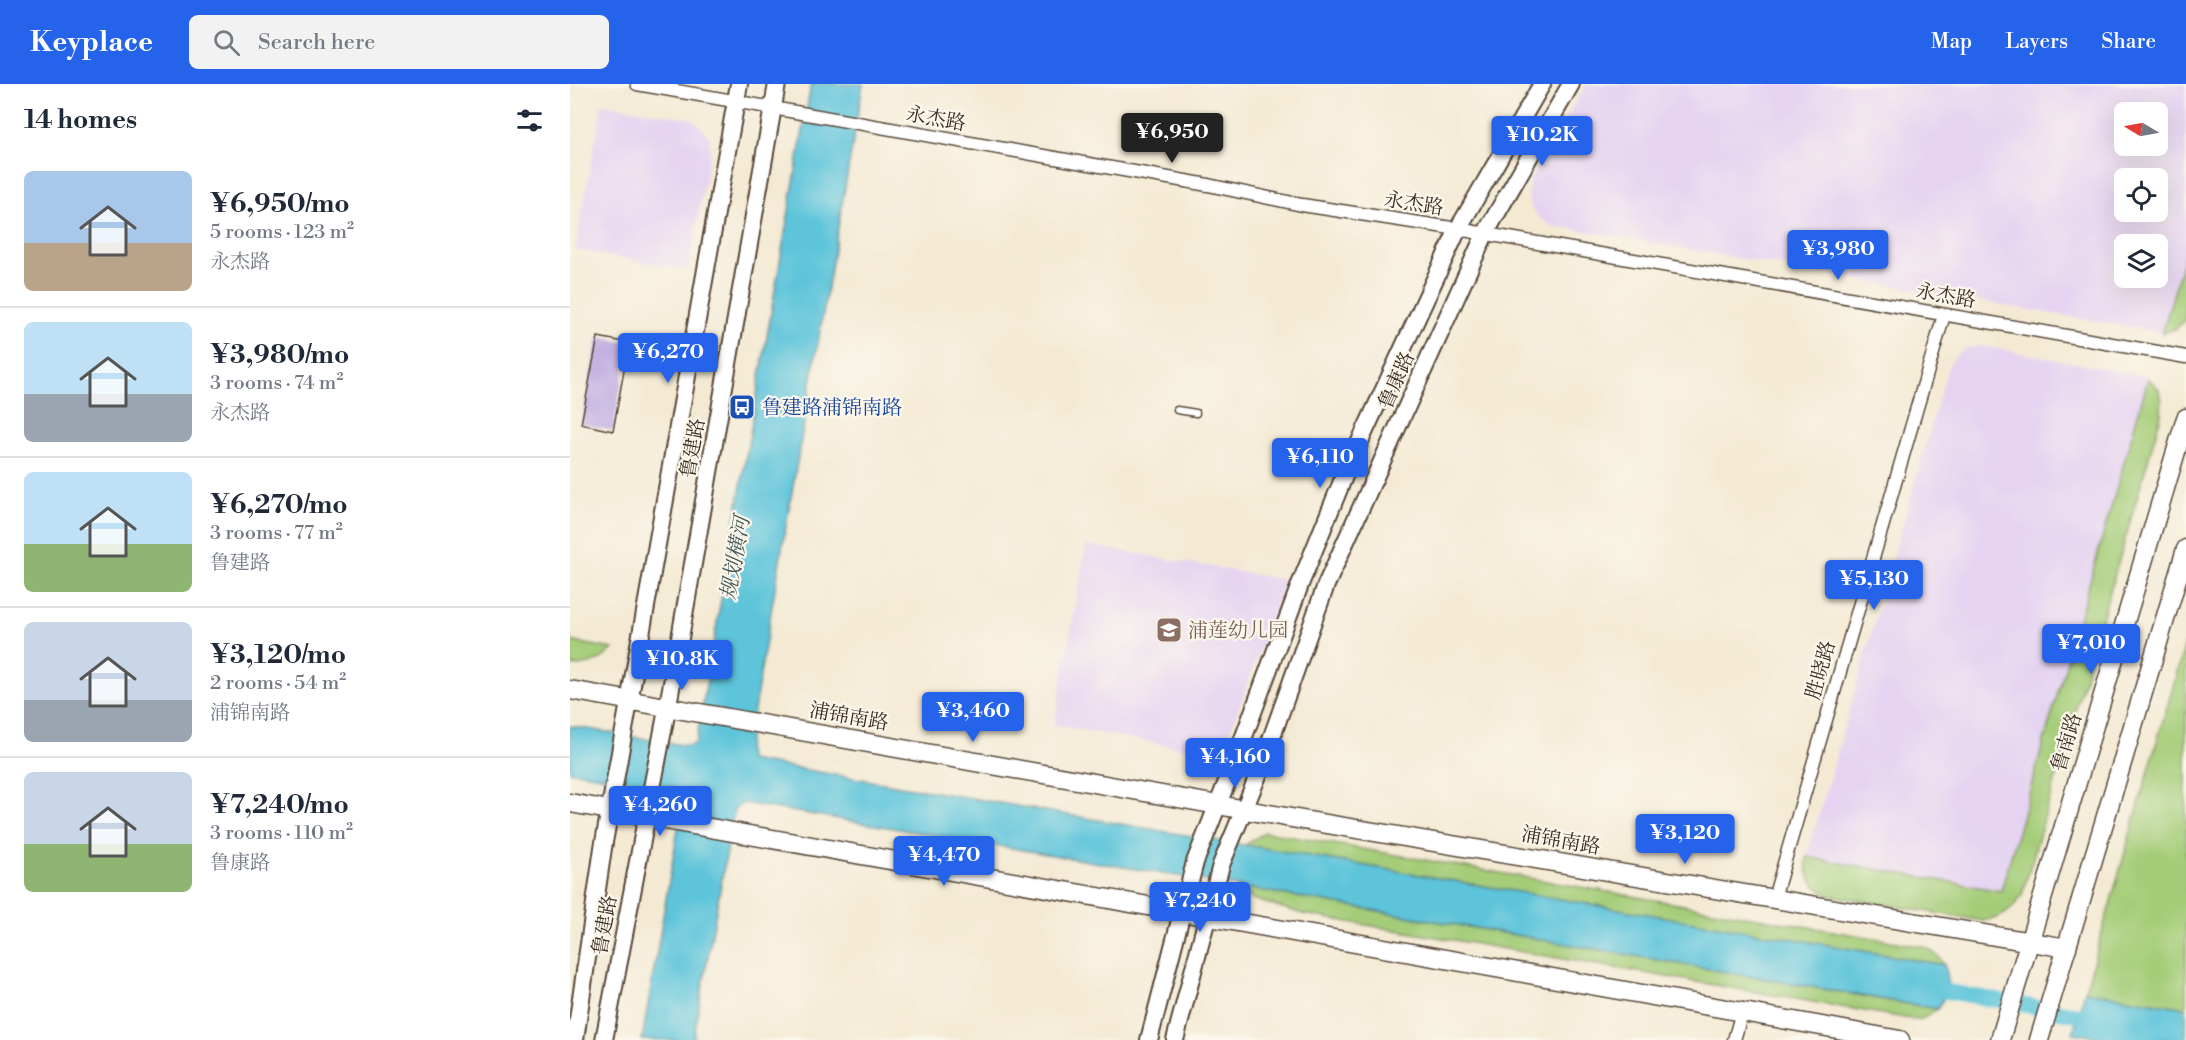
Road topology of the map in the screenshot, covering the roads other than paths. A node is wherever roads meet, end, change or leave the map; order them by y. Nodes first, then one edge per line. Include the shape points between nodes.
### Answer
1 (637, 84) edge
2 (739, 84) edge
3 (777, 84) edge
4 (1542, 84) edge
5 (1571, 84) edge
6 (736, 102) junction
7 (773, 108) junction
8 (1458, 229) junction
9 (1485, 234) junction
10 (1944, 315) junction
11 (2186, 357) edge
12 (1177, 410) dead end
13 (1196, 413) dead end
14 (2186, 418) edge
15 (2186, 549) edge
16 (577, 691) edge
17 (629, 700) junction
18 (667, 707) junction
19 (570, 803) edge
20 (1218, 804) junction
21 (1244, 809) junction
22 (610, 810) junction
23 (646, 817) junction
24 (1774, 898) junction
25 (1182, 911) junction
26 (1207, 916) junction
27 (2030, 942) junction
28 (2067, 948) junction
29 (1742, 1012) junction
30 (575, 1040) edge
31 (604, 1040) edge
32 (1149, 1040) edge
33 (1175, 1040) edge
34 (1734, 1040) edge
35 (1900, 1040) edge
36 (2000, 1040) edge
37 (2039, 1040) edge

1 - 6 street, 永杰路
2 - 6 street, 鲁建路
3 - 7 street, 鲁建路
4 - 8 street, 鲁康路
5 - 9 street, 鲁康路
6 - 7 street, 永杰路
6 - 17 street, 鲁建路
7 - 8 street, 永杰路 via 1302,205
7 - 18 street, 鲁建路
8 - 9 street, 永杰路
8 - 20 street, 鲁康路 via 1345,474
9 - 10 street, 永杰路
9 - 21 street, 鲁康路 via 1326,585
10 - 11 street, 永杰路
10 - 24 street, 胜晓路
12 - 13 lane
14 - 27 main road, 鲁南路
15 - 28 main road
16 - 17 main road, 浦锦南路
17 - 18 main road, 浦锦南路
17 - 22 street, 鲁建路
18 - 20 main road, 浦锦南路
18 - 23 street, 鲁建路
19 - 22 main road
20 - 21 main road, 浦锦南路
20 - 25 street, 鲁康路
21 - 24 main road, 浦锦南路
21 - 26 street, 鲁康路 via 1221,865
22 - 23 main road
22 - 30 street, 鲁建路
23 - 25 main road
23 - 31 street, 鲁建路
24 - 27 main road, 浦锦南路
25 - 26 main road
25 - 32 street, 鲁康路
26 - 29 main road
26 - 33 street, 鲁康路
27 - 28 main road, 浦锦南路
27 - 36 main road, 鲁南路
28 - 37 main road
29 - 34 street
29 - 35 main road

